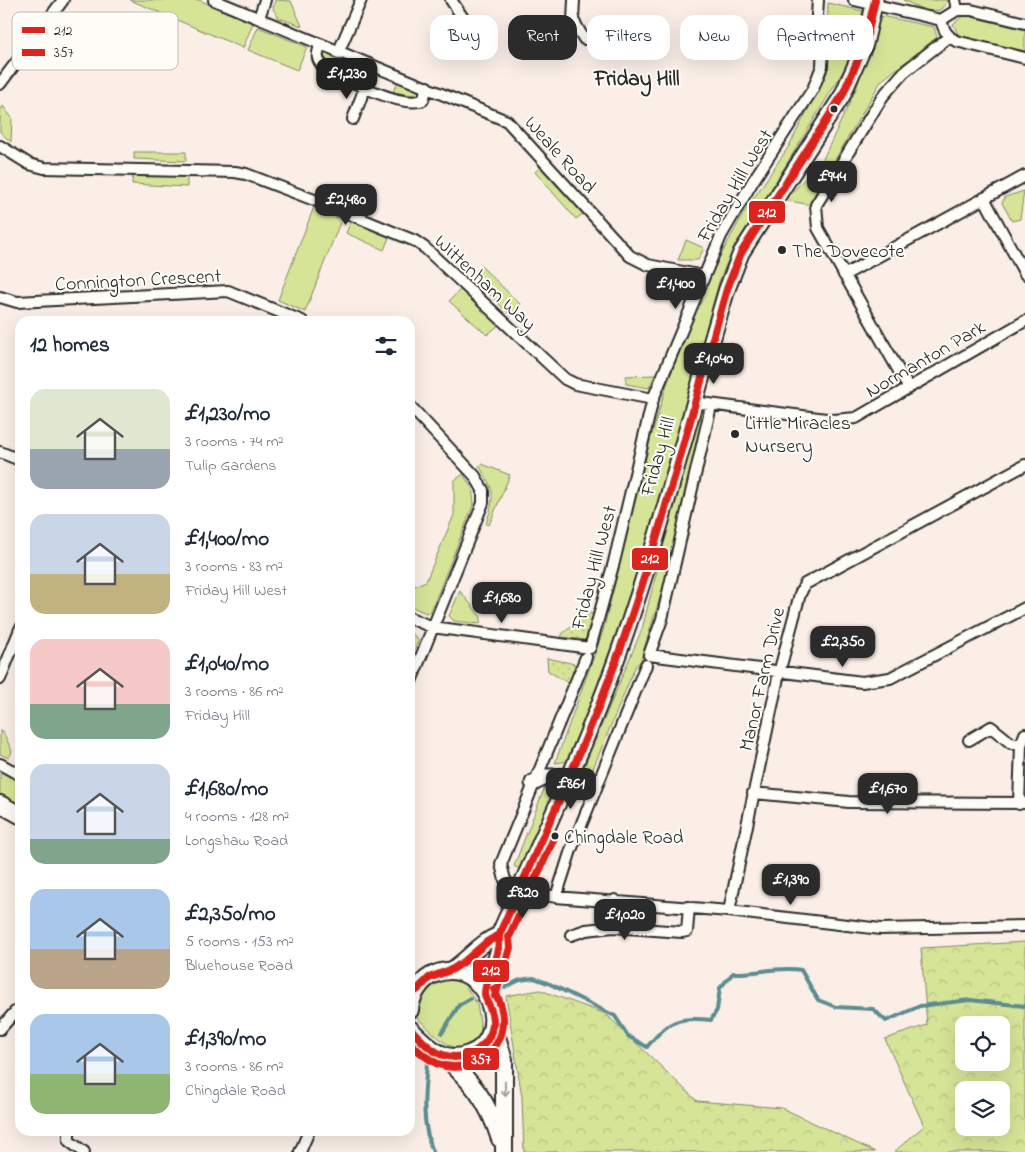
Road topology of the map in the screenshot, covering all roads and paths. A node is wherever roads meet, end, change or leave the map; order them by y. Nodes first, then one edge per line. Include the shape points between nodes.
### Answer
1 (63, 0) edge
2 (214, 0) edge
3 (265, 0) edge
4 (361, 0) edge
5 (451, 0) edge
6 (574, 0) edge
7 (818, 0) edge
8 (854, 0) edge
9 (874, 2) edge
10 (956, 5) edge
11 (54, 12) edge
12 (461, 15) edge
13 (259, 18) junction
14 (941, 20) junction
15 (1025, 23) edge
16 (949, 37) junction
17 (587, 39) edge
18 (320, 45) junction
19 (338, 53) junction
20 (1025, 58) edge
21 (12, 68) edge
22 (0, 84) edge
23 (427, 87) junction
24 (364, 90) junction
25 (353, 119) dead end
26 (0, 146) edge
27 (1025, 176) edge
28 (984, 198) junction
29 (1025, 274) edge
30 (844, 275) junction
31 (703, 276) junction
32 (0, 297) edge
33 (290, 316) edge
34 (1025, 321) edge
35 (908, 387) junction
36 (653, 399) junction
37 (693, 402) junction
38 (712, 406) junction
39 (415, 411) edge
40 (0, 452) edge
41 (15, 458) edge
42 (1025, 465) edge
43 (1025, 608) edge
44 (415, 620) edge
45 (432, 627) junction
46 (15, 642) edge
47 (588, 652) junction
48 (647, 660) junction
49 (415, 671) edge
50 (779, 674) junction
51 (0, 679) edge
52 (1025, 734) edge
53 (969, 740) dead end
54 (1021, 745) junction
55 (0, 764) edge
56 (15, 772) edge
57 (569, 777) junction
58 (533, 783) junction
59 (753, 793) junction
60 (1022, 804) edge
61 (521, 890) junction
62 (556, 897) junction
63 (615, 900) junction
64 (689, 908) junction
65 (729, 911) junction
66 (1025, 926) edge
67 (613, 927) junction
68 (499, 935) junction
69 (571, 935) dead end
70 (453, 969) junction
71 (415, 989) edge
72 (487, 998) junction
73 (15, 1012) edge
74 (415, 1022) edge
75 (493, 1024) junction
76 (0, 1029) edge
77 (426, 1043) edge
78 (69, 1136) edge
79 (307, 1136) edge
80 (504, 1151) edge
81 (84, 1152) edge
82 (300, 1152) edge

1 - 11 street
2 - 13 street, Weale Road
3 - 13 street
4 - 19 street
5 - 12 street
6 - 17 street via 573,20
7 - 31 street, Friday Hill West via 822,66 813,89 748,189
8 - 9 street
9 - 14 street
9 - 37 main road, Friday Hill via 865,44 842,96 741,253
10 - 14 street
10 - 15 street
13 - 18 street, Weale Road
14 - 16 street
16 - 20 street via 968,45
16 - 30 street via 904,72 883,96 816,205 818,228
18 - 19 street, Weale Road
18 - 24 street via 318,61
19 - 23 street, Weale Road
21 - 22 street
23 - 24 street via 423,100 413,102
23 - 31 street, Weale Road via 507,121 638,261
24 - 25 street
26 - 36 street, Wittenham Way via 29,164 44,168 235,172 330,206 425,248 565,379 575,384
27 - 28 street
28 - 29 street
28 - 30 street
30 - 35 street
31 - 36 street, Friday Hill West
32 - 33 street, Connington Crescent via 17,302 228,291
34 - 35 street, Normanton Park
35 - 38 street, Normanton Park via 856,418 834,420
36 - 47 street, Friday Hill West via 614,562
37 - 38 street, Normanton Park
37 - 57 main road, Friday Hill via 639,594 620,651
38 - 48 street via 662,619
39 - 45 street via 475,476 483,490 483,504
40 - 41 street
42 - 50 street, Manor Farm Drive via 805,584
43 - 50 street via 890,678 862,682
44 - 45 street
45 - 47 street
45 - 49 street
46 - 51 street
47 - 58 street, Friday Hill West
48 - 50 street
48 - 62 street via 570,850
50 - 59 street, Manor Farm Drive
52 - 54 street
53 - 54 street via 991,727 1011,743
54 - 60 street
55 - 56 street
57 - 58 main road via 544,777
57 - 61 main road, Friday Hill
58 - 61 street, Friday Hill West via 501,864 505,880
59 - 60 street via 850,802
59 - 65 street, Manor Farm Drive
61 - 62 street
61 - 68 main road, Friday Hill
62 - 63 street
63 - 64 street
63 - 67 street
64 - 65 street
64 - 67 street via 687,931
65 - 66 street via 881,929
67 - 69 street
68 - 70 main road via 488,939
68 - 72 main road, Friday Hill via 500,946
70 - 71 main road via 432,974
70 - 72 main road via 470,976
72 - 75 main road
73 - 76 street
74 - 77 main road
75 - 77 main road via 485,1045 458,1057
75 -> 80 main road via 504,1060
77 - 80 main road via 469,1080 485,1100
78 - 81 street via 69,1142
79 - 82 street

